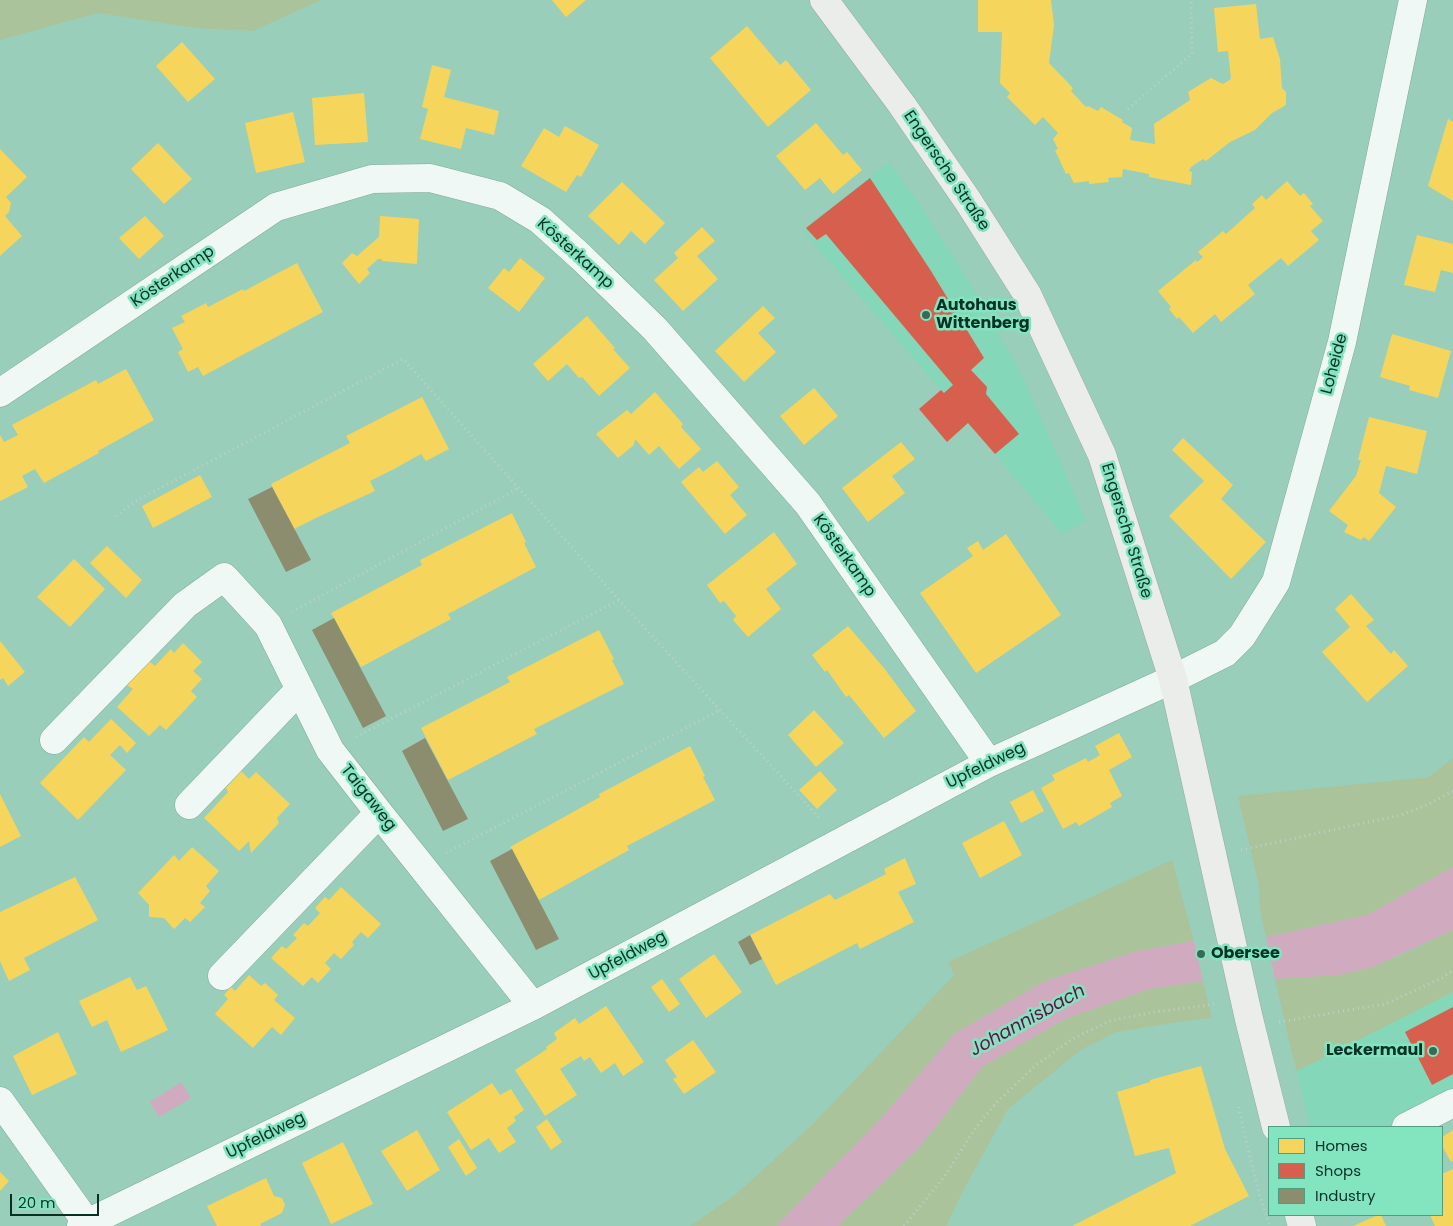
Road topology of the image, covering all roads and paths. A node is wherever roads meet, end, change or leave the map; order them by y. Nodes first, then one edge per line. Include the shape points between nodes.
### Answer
1 (824, 0) edge
2 (1189, 0) edge
3 (1413, 0) edge
4 (1128, 109) dead end
5 (0, 393) edge
6 (519, 488) junction
7 (116, 516) dead end
8 (619, 600) junction
9 (268, 625) junction
10 (1173, 679) junction
11 (300, 689) junction
12 (720, 710) junction
13 (54, 740) dead end
14 (330, 750) junction
15 (989, 763) junction
16 (1453, 791) edge
17 (189, 805) dead end
18 (380, 814) junction
19 (841, 842) junction
20 (1238, 851) dead end
21 (422, 866) junction
22 (1453, 970) edge
23 (222, 976) dead end
24 (1217, 1004) dead end
25 (534, 1006) junction
26 (1276, 1022) dead end
27 (0, 1101) edge
28 (1453, 1103) edge
29 (1276, 1126) edge
30 (1408, 1126) edge
31 (84, 1225) edge
32 (904, 1226) edge

1 - 10 main road, Engersche Straße via 902,105 1027,294 1102,455
2 - 4 path via 1192,54
3 - 10 street, Loheide via 1342,342 1276,582 1242,636 1225,653
5 - 15 street, Kösterkamp via 276,208 372,179 430,178 500,196 540,220 655,329 808,504
6 - 7 path via 403,359 134,502
6 - 8 path
6 - 9 path
8 - 12 path
8 - 14 path
9 - 11 street, Taigaweg
9 - 13 street, Taigaweg via 224,577 185,605
10 - 15 street, Upfeldweg
10 - 29 main road, Engersche Straße
11 - 14 street, Taigaweg
11 - 17 street
12 - 19 path
12 - 21 path
14 - 18 street, Taigaweg
15 - 19 street, Upfeldweg
16 - 20 path via 1402,815
18 - 21 street, Taigaweg
18 - 23 street
19 - 25 street, Upfeldweg
21 - 25 street, Taigaweg
22 - 26 path via 1386,1004
24 - 32 path via 1110,1021 1072,1039 1035,1066 997,1102 944,1177
25 - 31 street, Upfeldweg
27 - 31 street
28 - 30 street

